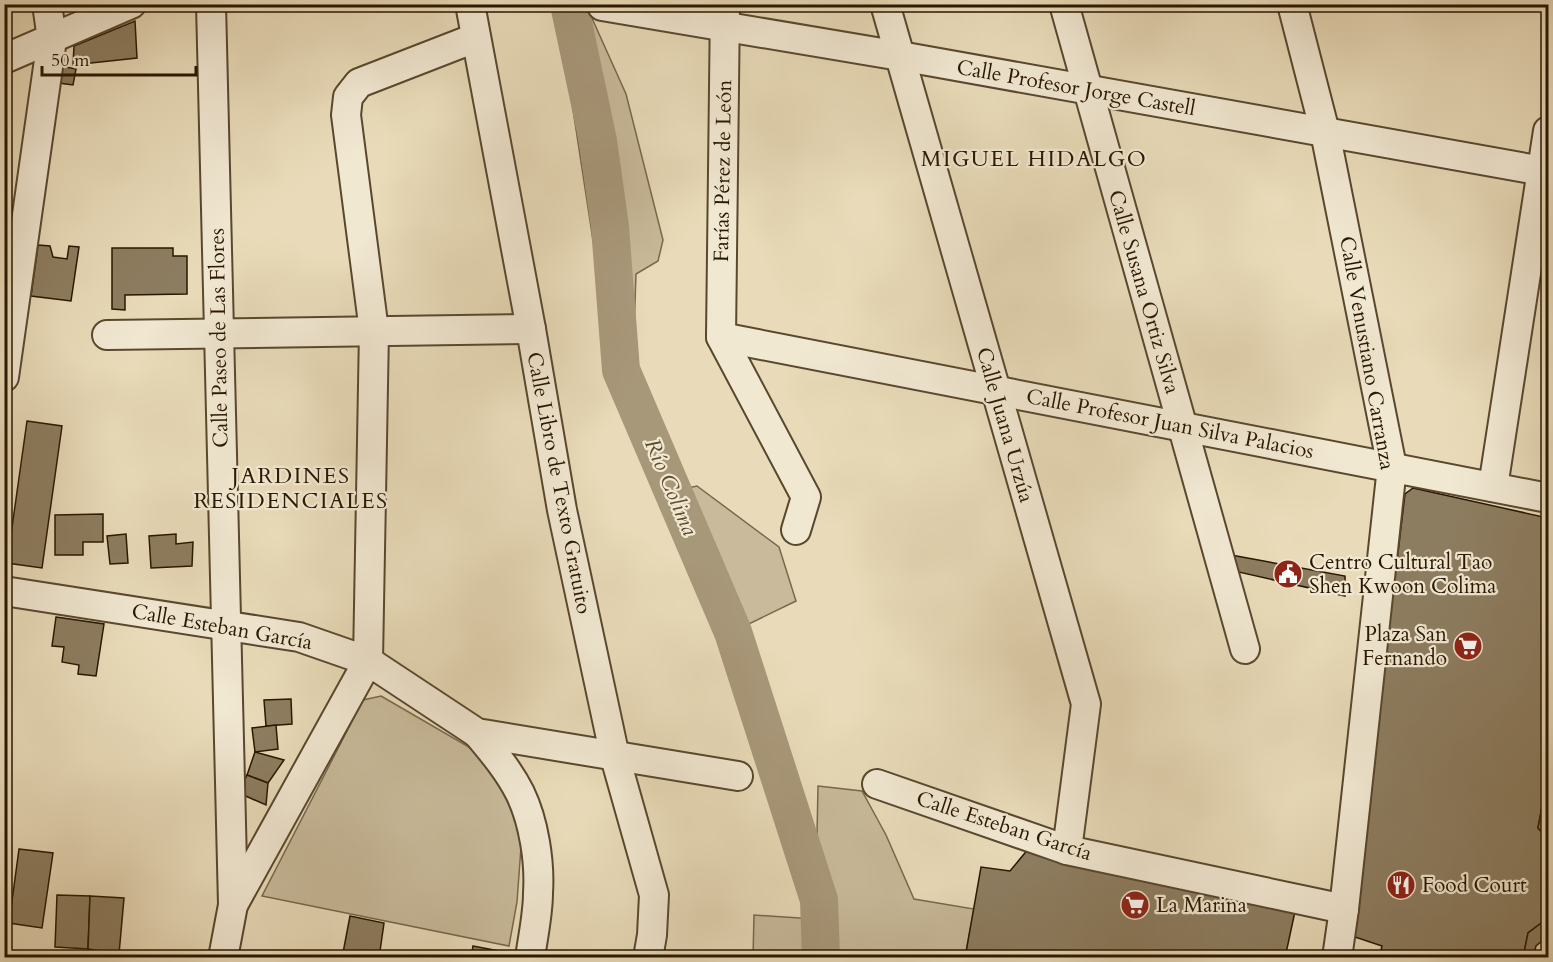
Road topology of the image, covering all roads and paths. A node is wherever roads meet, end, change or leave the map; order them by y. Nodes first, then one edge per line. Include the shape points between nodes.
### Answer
1 (47, 4) edge
2 (131, 4) edge
3 (211, 4) edge
4 (470, 4) edge
5 (885, 4) edge
6 (1064, 4) edge
7 (1292, 4) edge
8 (602, 6) dead end
9 (725, 16) edge
10 (476, 38) junction
11 (52, 39) junction
12 (900, 56) junction
13 (4, 59) edge
14 (1088, 90) junction
15 (1548, 131) edge
16 (1325, 132) junction
17 (1545, 171) edge
18 (531, 329) junction
19 (374, 331) junction
20 (219, 334) junction
21 (107, 335) dead end
22 (721, 337) junction
23 (4, 377) edge
24 (995, 390) junction
25 (1182, 427) junction
26 (1392, 467) junction
27 (1493, 487) junction
28 (1548, 498) edge
29 (796, 530) dead end
30 (4, 591) edge
31 (227, 625) junction
32 (1245, 650) dead end
33 (368, 661) junction
34 (477, 733) junction
35 (615, 757) junction
36 (738, 776) dead end
37 (877, 784) dead end
38 (1067, 850) junction
39 (233, 905) junction
40 (1344, 909) junction
41 (223, 957) edge
42 (530, 957) edge
43 (648, 957) edge
44 (1337, 957) edge

1 - 11 street
2 - 11 street
3 - 20 street, Calle Paseo de Las Flores
4 - 10 street, Calle Libro de Texto Gratuito
5 - 12 street, Calle Juana Urzúa
6 - 14 street, Calle Susana Ortiz Silva
7 - 16 street, Calle Venustiano Carranza
8 - 9 street, Calle Profesor Jorge Castell
9 - 12 street, Calle Profesor Jorge Castell
9 - 22 street, Farías Pérez de León
10 - 18 street, Calle Libro de Texto Gratuito
10 - 19 street via 358,83 348,97 346,116
11 - 13 street
11 - 23 street
12 - 14 street, Calle Profesor Jorge Castell
12 - 24 street, Calle Juana Urzúa
14 - 16 street, Calle Profesor Jorge Castell
14 - 25 street, Calle Susana Ortiz Silva
15 - 17 street
16 - 17 street, Calle Profesor Jorge Castell
16 - 26 street, Calle Venustiano Carranza
17 - 27 street
18 - 19 street
18 - 35 street, Calle Libro de Texto Gratuito via 562,510
19 - 20 street
19 - 33 street
20 - 21 street
20 - 31 street, Calle Paseo de Las Flores
22 - 24 street, Calle Profesor Juan Silva Palacios
22 - 29 street via 806,497
24 - 25 street, Calle Profesor Juan Silva Palacios
24 - 38 street, Calle Juana Urzúa via 1086,704
25 - 26 street, Calle Profesor Juan Silva Palacios
25 - 32 street, Calle Susana Ortiz Silva
26 - 27 street, Calle Profesor Juan Silva Palacios
26 - 40 street, Calle Venustiano Carranza
27 - 28 street, Calle Profesor Juan Silva Palacios
30 - 31 street, Calle Esteban García
31 - 33 street, Calle Esteban García via 300,637
31 - 39 street, Calle Paseo de Las Flores
33 - 34 street, Calle Esteban García
33 - 39 street
34 - 35 street, Calle Esteban García
34 - 42 street via 521,795 530,824 538,893
35 - 36 street, Calle Esteban García
35 - 43 street, Calle Libro de Texto Gratuito via 654,895
37 - 38 street, Calle Esteban García
38 - 40 street, Calle Esteban García
39 - 41 street, Calle Paseo de Las Flores
40 - 44 street, Calle Venustiano Carranza

